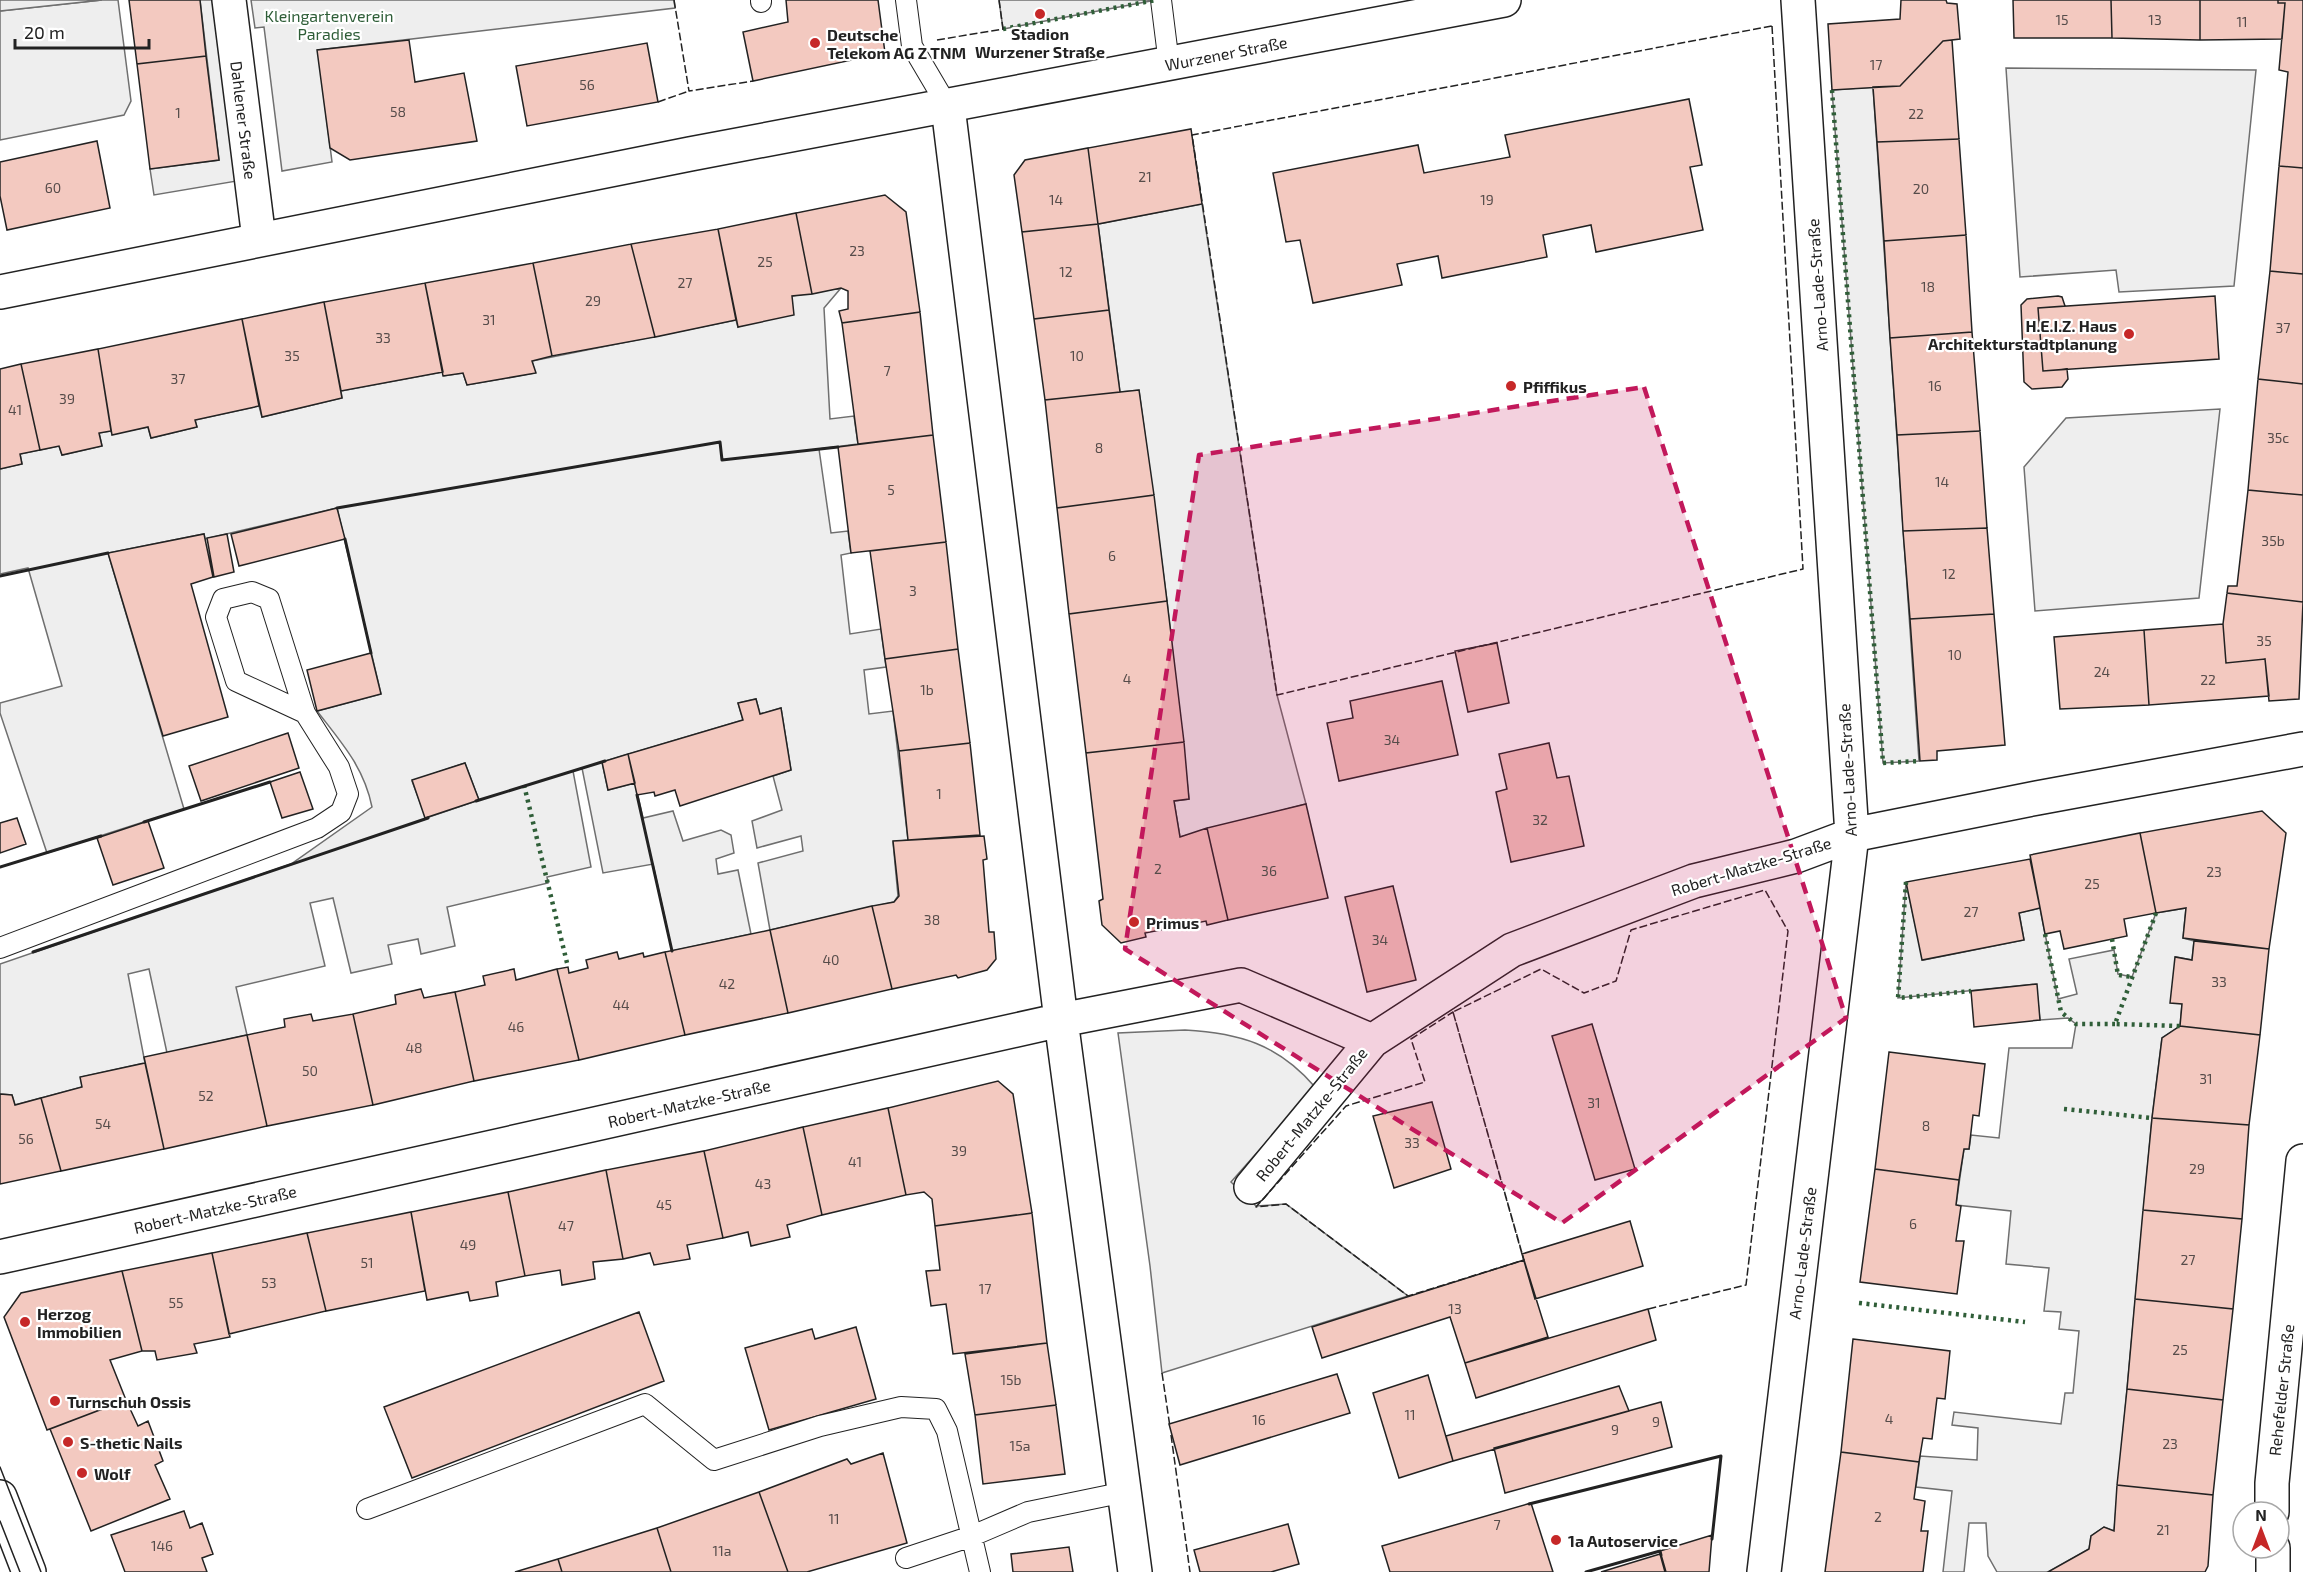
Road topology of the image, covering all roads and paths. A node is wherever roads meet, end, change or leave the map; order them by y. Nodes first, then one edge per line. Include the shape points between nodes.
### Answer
1 (230, 0) edge
2 (906, 0) edge
3 (1161, 0) edge
4 (1504, 0) edge
5 (1798, 0) edge
6 (1169, 64) junction
7 (948, 107) junction
8 (259, 239) junction
9 (0, 292) edge
10 (305, 713) junction
11 (2303, 749) edge
12 (1852, 836) junction
13 (0, 948) edge
14 (1062, 1020) junction
15 (1372, 1041) junction
16 (2303, 1161) edge
17 (1251, 1187) dead end
18 (0, 1257) edge
19 (1125, 1492) junction
20 (0, 1497) edge
21 (2272, 1500) edge
22 (367, 1509) dead end
23 (972, 1536) junction
24 (16, 1556) edge
25 (906, 1558) dead end
26 (980, 1572) edge
27 (1136, 1572) edge
28 (1764, 1572) edge

1 - 8 street, Dahlener Straße
2 - 7 lane via 912,46
3 - 6 lane
4 - 6 street, Wurzener Straße
5 - 12 street, Arno-Lade-Straße
6 - 7 street, Wurzener Straße
7 - 8 street, Wurzener Straße
7 - 14 street
8 - 9 street, Wurzener Straße
10 - 10 lane via 236,681 216,617 223,599 252,592 268,599
10 - 13 lane via 339,767 348,794 341,812 317,828
11 - 12 street, Robert-Matzke-Straße
12 - 15 street, Robert-Matzke-Straße via 1796,856 1694,881 1512,950
12 - 28 street, Arno-Lade-Straße
14 - 15 street, Robert-Matzke-Straße via 1241,985
14 - 18 street, Robert-Matzke-Straße
14 - 19 street
15 - 17 street, Robert-Matzke-Straße
16 - 21 street, Rehefelder Straße
19 - 23 lane via 1028,1512
19 - 27 street
20 - 24 street
22 - 23 lane via 645,1404 714,1460 820,1426 901,1407 936,1410 947,1431
23 - 25 lane
23 - 26 lane

